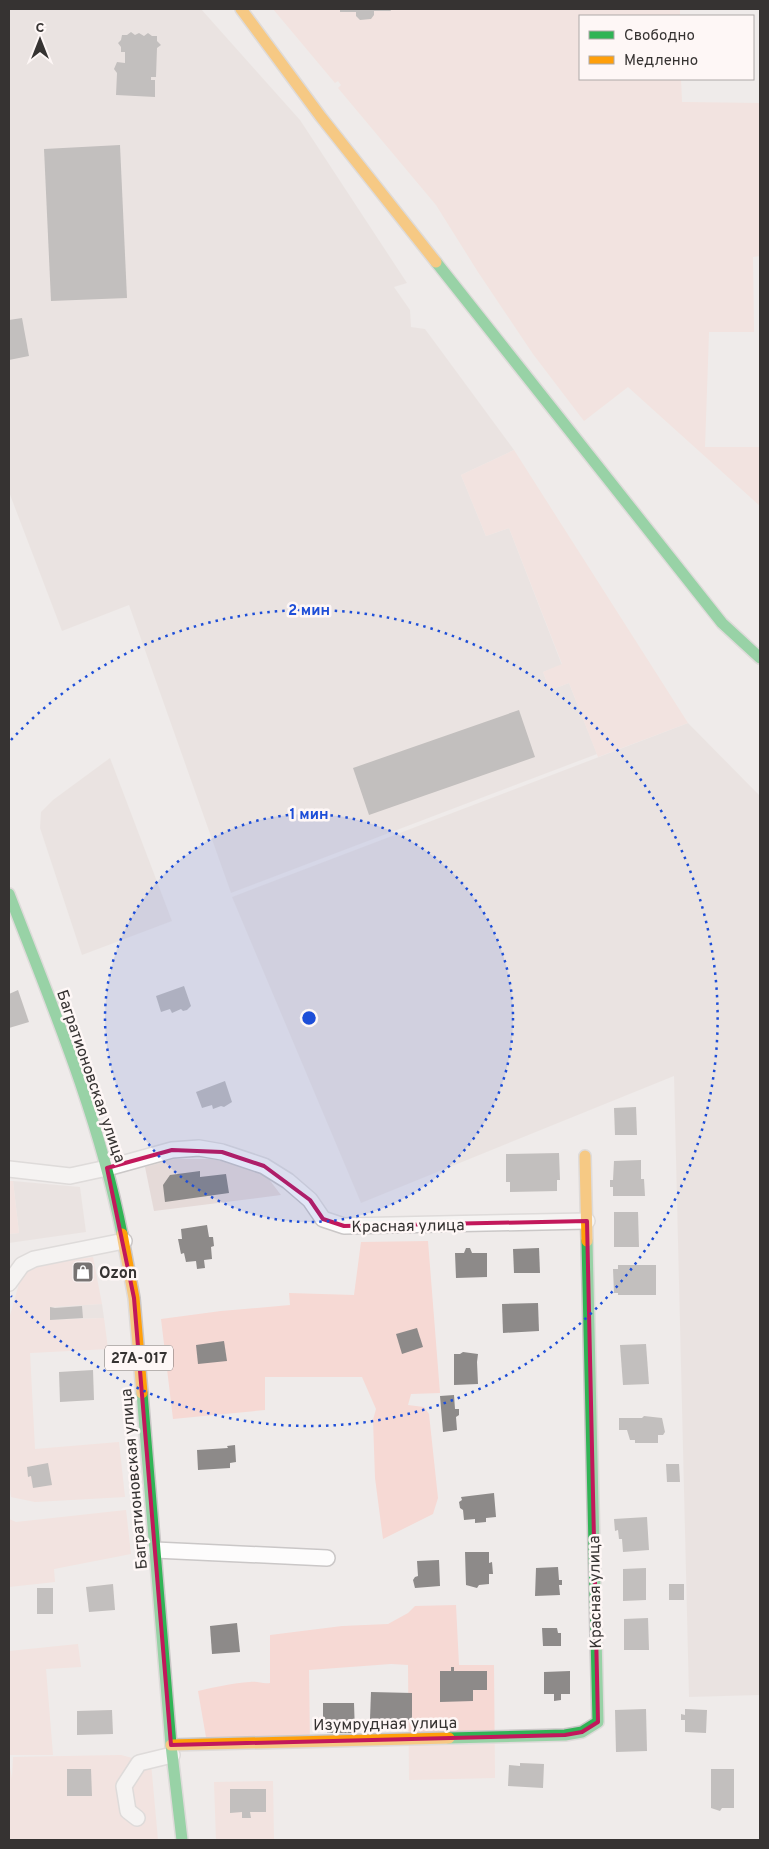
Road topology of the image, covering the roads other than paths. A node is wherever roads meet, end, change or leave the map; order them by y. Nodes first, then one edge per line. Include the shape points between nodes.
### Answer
1 (241, 9) edge
2 (760, 658) edge
3 (9, 894) edge
4 (585, 1156) dead end
5 (107, 1168) junction
6 (9, 1169) edge
7 (587, 1222) junction
8 (124, 1241) junction
9 (9, 1283) edge
10 (155, 1550) junction
11 (327, 1558) dead end
12 (598, 1722) joint
13 (171, 1750) junction
14 (137, 1818) dead end
15 (182, 1840) edge

1 - 2 street via 321,117 715,616
3 - 5 street, Багратионовская улица / 27А-017 via 65,1039
4 - 7 street, Красная улица
5 - 6 street, Красная улица via 70,1176
5 - 7 street, Красная улица via 172,1150 199,1148 222,1152 264,1166 310,1200 323,1219 344,1226
5 - 8 street, Багратионовская улица / 27А-017
7 - 12 street, Красная улица
8 - 9 street via 34,1259 22,1265
8 - 10 street, Багратионовская улица / 27А-017 via 134,1298
10 - 11 street
10 - 13 street, Багратионовская улица / 27А-017
12 - 13 street, Изумрудная улица via 582,1732 565,1735
13 - 14 street via 139,1763 124,1786 128,1811
13 - 15 street, Багратионовская улица / 27А-017

